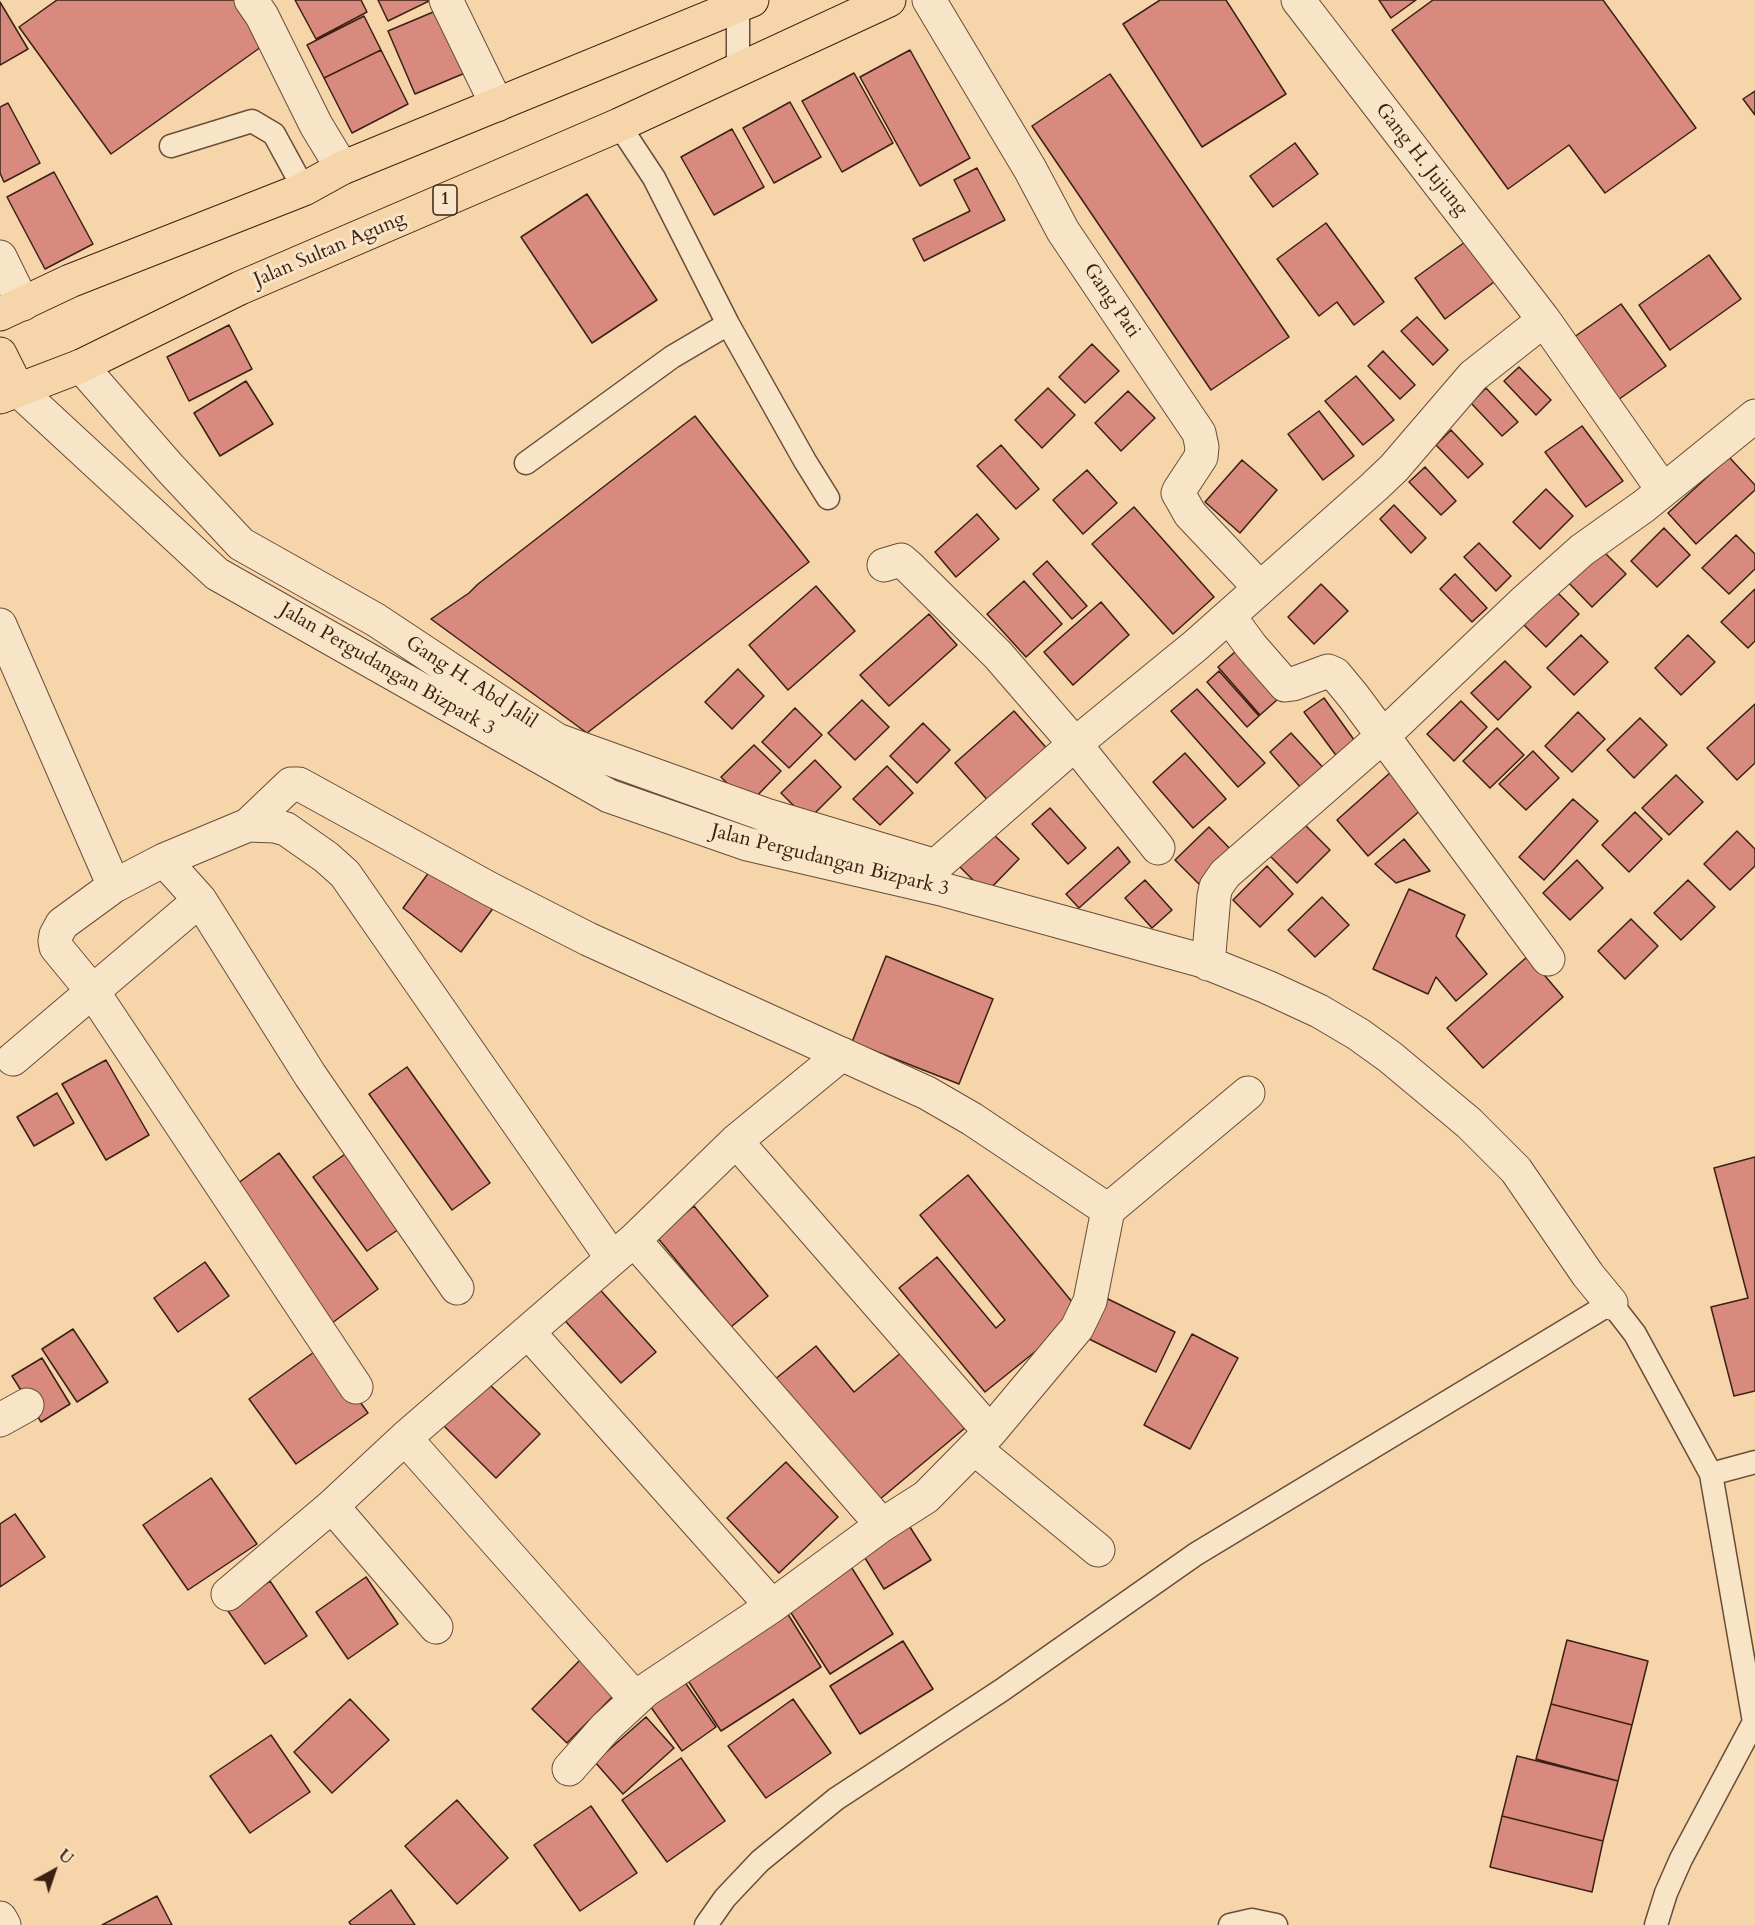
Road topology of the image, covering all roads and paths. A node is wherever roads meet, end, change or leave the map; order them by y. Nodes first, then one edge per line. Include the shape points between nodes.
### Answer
1 (251, 0) edge
2 (446, 0) edge
3 (890, 0) edge
4 (929, 0) edge
5 (1298, 0) edge
6 (742, 2) edge
7 (738, 70) junction
8 (497, 105) junction
9 (619, 125) junction
10 (171, 146) dead end
11 (342, 168) junction
12 (304, 189) junction
13 (0, 257) edge
14 (12, 309) edge
15 (1544, 320) junction
16 (728, 324) junction
17 (0, 354) edge
18 (81, 366) junction
19 (9, 393) edge
20 (1755, 416) edge
21 (526, 464) dead end
22 (1663, 490) junction
23 (828, 498) dead end
24 (884, 565) dead end
25 (1260, 588) junction
26 (1229, 615) junction
27 (0, 625) edge
28 (1383, 736) junction
29 (1075, 744) junction
30 (248, 825) junction
31 (1158, 848) dead end
32 (164, 860) junction
33 (114, 885) junction
34 (200, 900) junction
35 (1548, 959) dead end
36 (1208, 964) junction
37 (93, 992) junction
38 (842, 1054) junction
39 (13, 1059) dead end
40 (1248, 1093) dead end
41 (736, 1141) junction
42 (1108, 1210) junction
43 (623, 1249) junction
44 (457, 1288) dead end
45 (1611, 1303) junction
46 (529, 1333) junction
47 (356, 1387) dead end
48 (405, 1438) junction
49 (982, 1440) junction
50 (1755, 1462) edge
51 (1711, 1474) junction
52 (332, 1506) junction
53 (882, 1525) junction
54 (1098, 1550) dead end
55 (228, 1594) dead end
56 (772, 1606) junction
57 (436, 1627) dead end
58 (635, 1698) junction
59 (1755, 1723) edge
60 (569, 1768) dead end
61 (0, 1918) edge
62 (4, 1925) edge
63 (706, 1925) edge
64 (1230, 1925) edge
65 (1276, 1925) edge
66 (1656, 1925) edge

1 - 11 street
2 - 8 street
3 - 7 highway, Jalan Sultan Agung / 1
4 - 25 street, Gang Pati via 1064,231 1199,433 1201,456 1180,489 1180,498 1190,514
5 - 15 street, Gang H. Jujung
6 - 7 lane
6 - 8 highway
7 - 9 highway, Jalan Sultan Agung / 1
8 - 11 highway
9 - 16 lane via 654,178
9 - 18 highway, Jalan Sultan Agung / 1 via 240,288
10 - 12 lane via 252,121 274,134
11 - 12 highway
12 - 14 highway via 70,281
13 - 14 street
15 - 22 street, Gang H. Jujung
15 - 25 street via 1473,376 1394,468
16 - 21 lane via 672,357
16 - 23 lane
17 - 19 highway
18 - 19 highway, Jalan Sultan Agung / 1
18 - 29 street, Gang H. Abd Jalil via 241,544 376,620 557,740 766,815 933,865
19 - 36 street, Jalan Pergudangan Bizpark 3 via 217,574 609,796 747,844 945,890
20 - 22 street
22 - 28 street via 1582,550
24 - 29 street via 901,561 908,566 998,655
25 - 26 street
26 - 28 street via 1285,685 1332,671
26 - 29 street
27 - 33 street
28 - 35 street
28 - 36 street via 1220,880 1214,897
29 - 31 street
30 - 32 street
30 - 38 street via 291,784 299,784 588,939
30 - 43 street via 286,829 345,874
32 - 33 street
32 - 34 street
33 - 37 street via 62,924 56,935 56,946
34 - 37 street
34 - 44 street via 310,1075
36 - 45 street, Jalan Pergudangan Bizpark 3 via 1319,1011 1358,1034 1469,1123 1516,1170
37 - 39 street
37 - 47 street
38 - 41 street
38 - 42 street via 972,1119
40 - 42 street
41 - 43 street
41 - 49 street
42 - 49 street via 1090,1301 1082,1319
43 - 46 street
43 - 53 street
45 - 51 lane via 1635,1334
45 - 63 lane via 1196,1554 1002,1690 836,1799 760,1861
46 - 48 street
46 - 56 street
48 - 52 street
48 - 58 street
49 - 53 street via 926,1497
49 - 54 street
50 - 51 lane
51 - 59 lane
52 - 55 street
52 - 57 street
53 - 56 street
56 - 58 street
58 - 60 street
59 - 66 lane via 1682,1859
61 - 62 street
64 - 65 lane via 1252,1920

